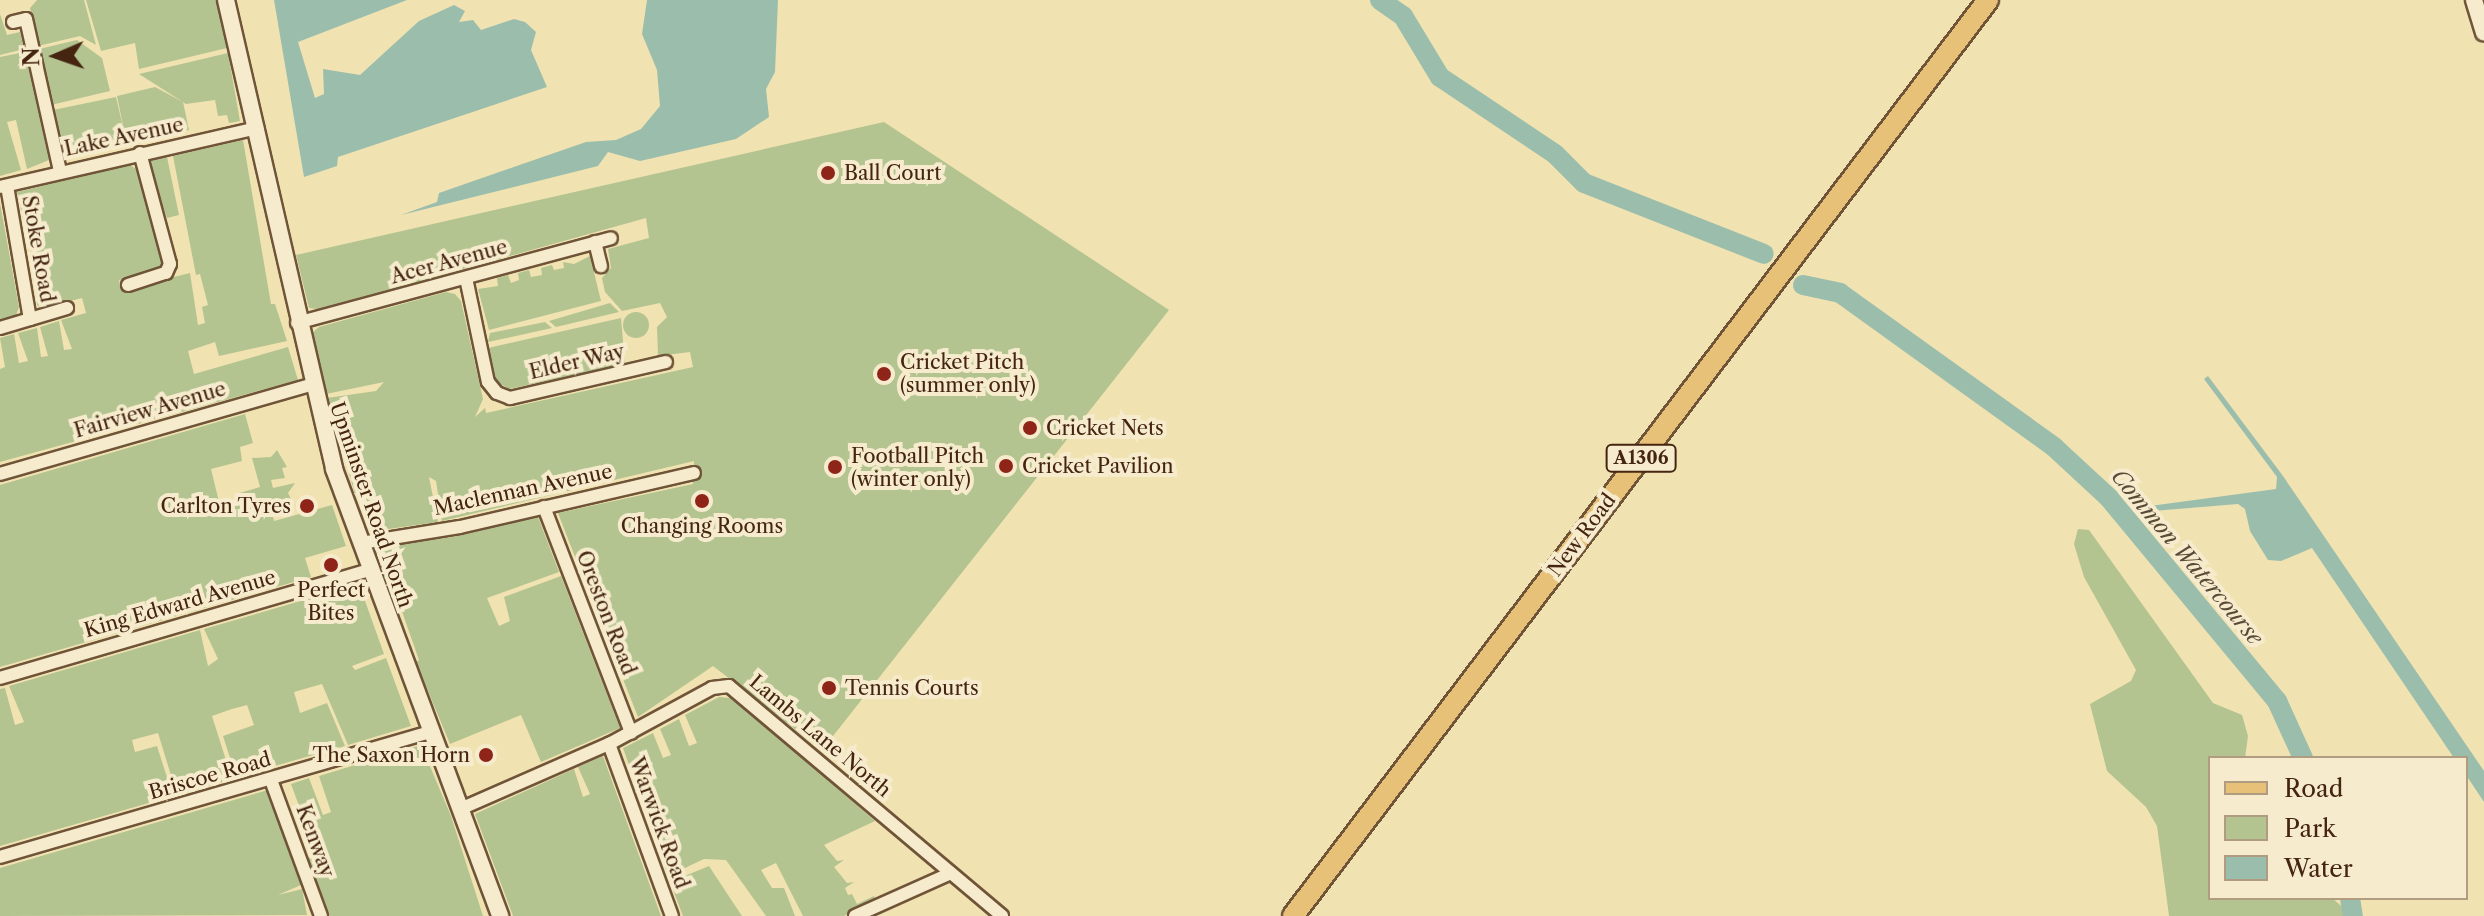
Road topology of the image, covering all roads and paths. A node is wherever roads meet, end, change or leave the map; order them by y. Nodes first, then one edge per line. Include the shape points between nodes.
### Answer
1 (226, 0) edge
2 (1988, 0) edge
3 (2474, 0) edge
4 (13, 22) dead end
5 (2484, 33) edge
6 (257, 128) junction
7 (140, 153) junction
8 (60, 171) junction
9 (4, 186) edge
10 (611, 238) dead end
11 (595, 242) junction
12 (601, 266) dead end
13 (466, 278) junction
14 (128, 285) dead end
15 (67, 308) dead end
16 (30, 319) junction
17 (297, 323) junction
18 (0, 328) edge
19 (666, 362) dead end
20 (310, 385) junction
21 (694, 473) dead end
22 (0, 474) edge
23 (544, 507) junction
24 (361, 543) junction
25 (370, 570) junction
26 (0, 678) edge
27 (431, 732) junction
28 (631, 733) junction
29 (609, 744) junction
30 (271, 780) junction
31 (460, 809) junction
32 (0, 857) edge
33 (951, 873) junction
34 (321, 916) edge
35 (500, 916) edge
36 (672, 916) edge
37 (855, 916) edge
38 (1002, 916) edge
39 (1293, 916) edge

1 - 6 street, Upminster Road North
2 - 39 main road, New Road / A1306
3 - 5 street
4 - 8 street via 26,19
6 - 7 street, Lake Avenue
6 - 17 street, Upminster Road North
7 - 8 street, Lake Avenue
7 - 14 street via 170,264 166,273
8 - 9 street, Lake Avenue
9 - 16 street, Stoke Road
10 - 11 street, Acer Avenue
11 - 12 street
11 - 13 street, Acer Avenue
13 - 17 street, Acer Avenue
13 - 19 street, Elder Way via 488,382 497,393 510,398
15 - 16 street, Stoke Road
16 - 18 street, Stoke Road
17 - 20 street, Upminster Road North
20 - 22 street, Fairview Avenue
20 - 24 street, Upminster Road North
21 - 23 street, Maclennan Avenue
23 - 24 street, Maclennan Avenue
23 - 28 street, Oreston Road
24 - 25 street, Upminster Road North
25 - 26 street, King Edward Avenue
25 - 27 street, Upminster Road North
27 - 30 street, Briscoe Road
27 - 31 street, Upminster Road North
28 - 29 street, Lambs Lane North
28 - 33 street, Lambs Lane North via 712,688 736,689
29 - 31 street, Lambs Lane North
29 - 36 street, Warwick Road
30 - 32 street, Briscoe Road
30 - 34 street, Kenway
31 - 35 street, Upminster Road North
33 - 37 street
33 - 38 street, Lambs Lane North

